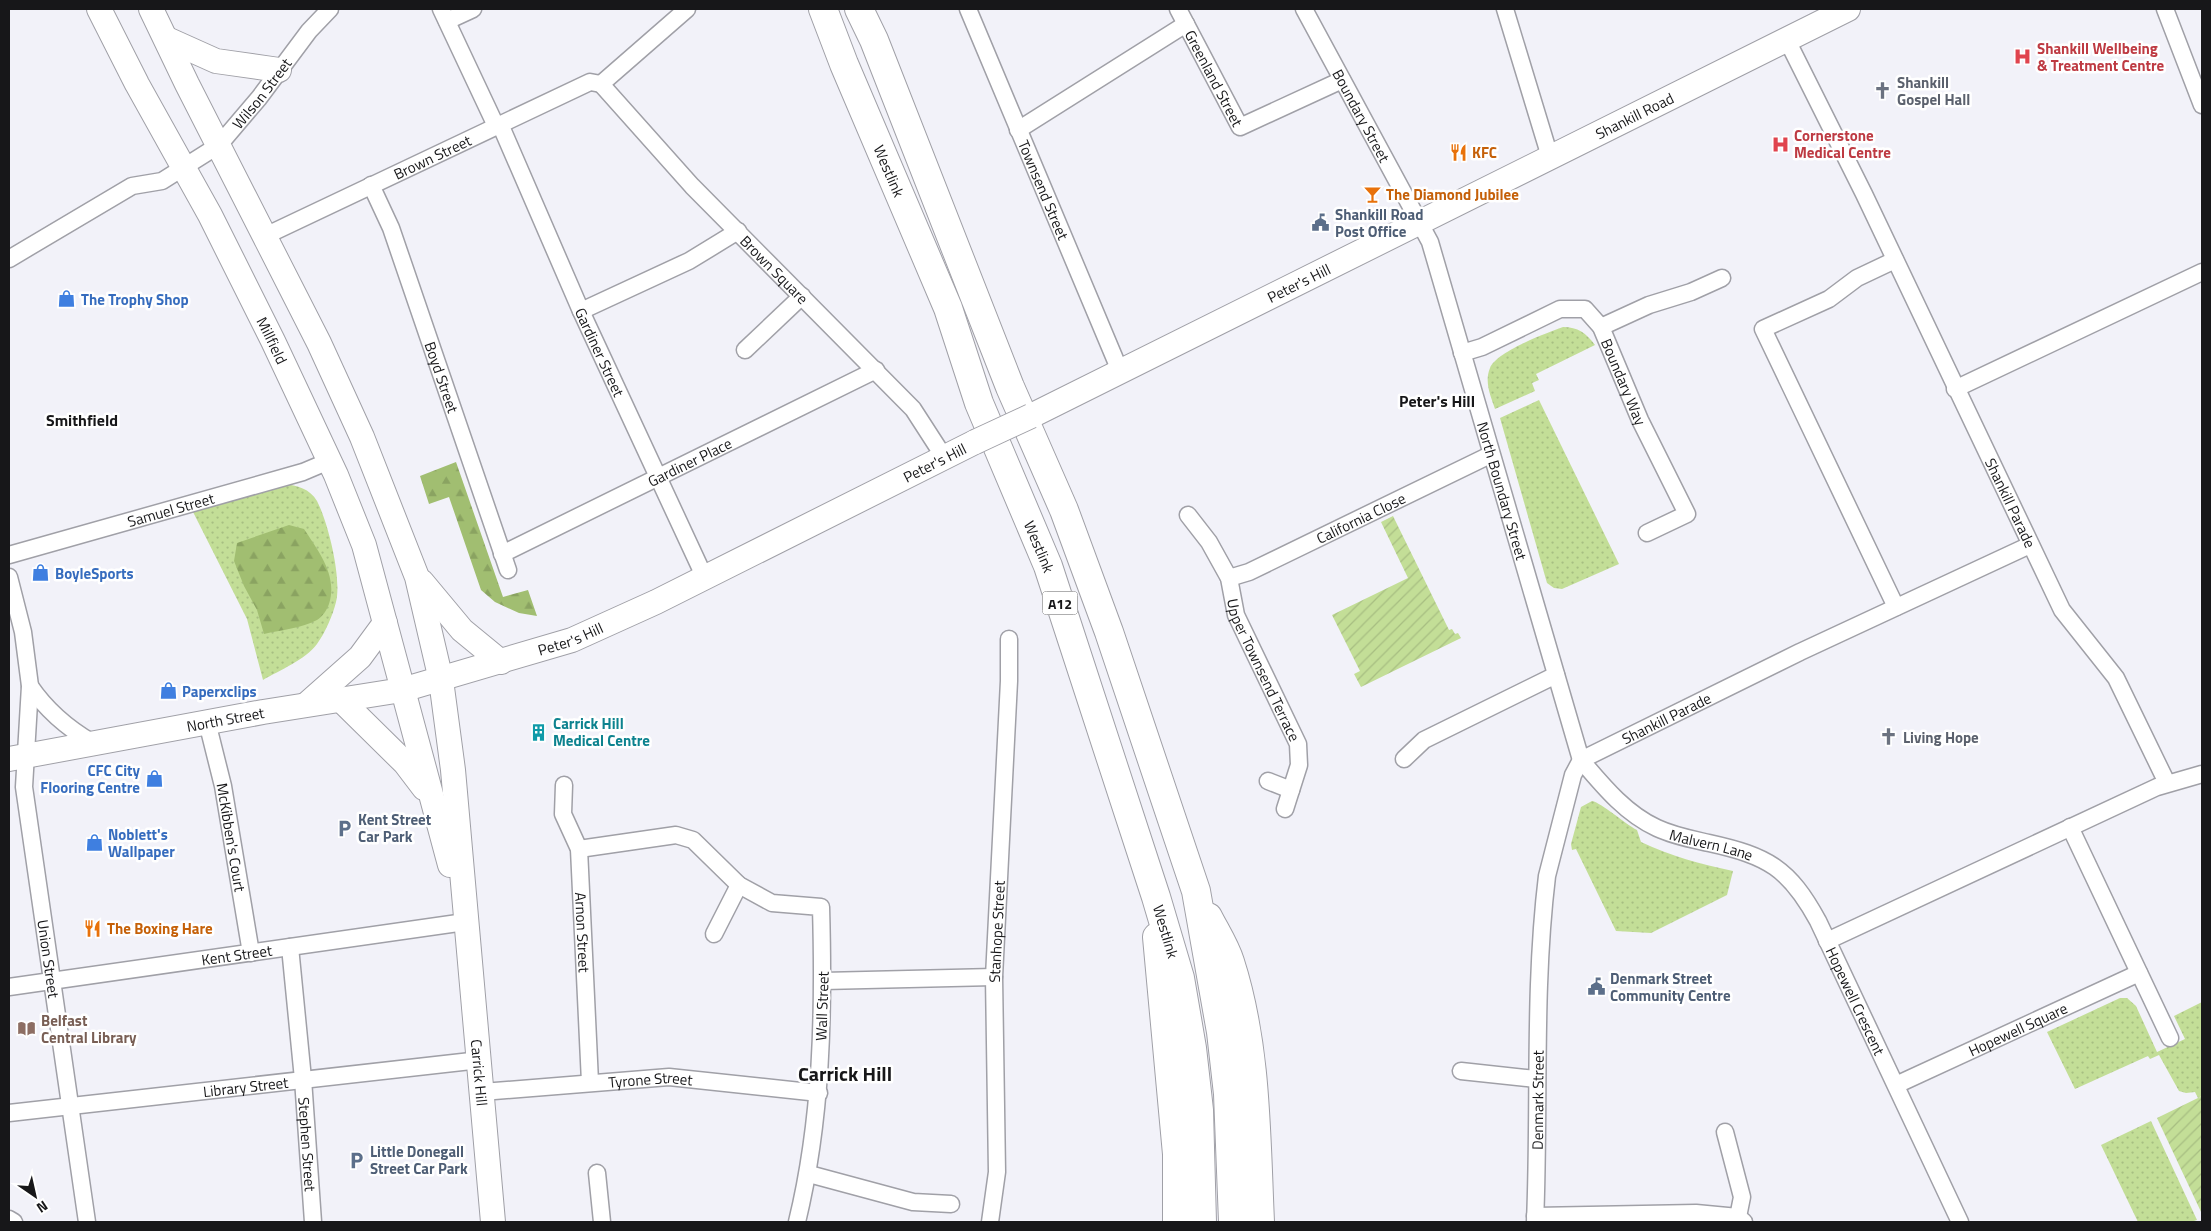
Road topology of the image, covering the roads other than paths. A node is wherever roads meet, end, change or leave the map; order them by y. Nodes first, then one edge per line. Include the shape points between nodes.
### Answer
1 (99, 9) edge
2 (152, 9) edge
3 (330, 9) edge
4 (473, 9) edge
5 (687, 9) edge
6 (806, 9) edge
7 (823, 9) edge
8 (859, 9) edge
9 (870, 9) edge
10 (968, 9) edge
11 (1178, 9) edge
12 (1304, 9) edge
13 (1505, 9) edge
14 (1848, 9) edge
15 (2165, 9) edge
16 (444, 15) edge
17 (1186, 24) junction
18 (167, 39) junction
19 (874, 40) junction
20 (1787, 40) junction
21 (844, 64) junction
22 (279, 70) junction
23 (1342, 80) junction
24 (601, 84) junction
25 (2202, 105) edge
26 (498, 125) junction
27 (1018, 130) junction
28 (219, 145) junction
29 (1550, 157) junction
30 (184, 168) junction
31 (371, 186) junction
32 (1420, 223) junction
33 (738, 231) junction
34 (265, 236) junction
35 (9, 259) edge
36 (1895, 260) junction
37 (2202, 272) edge
38 (1722, 278) dead end
39 (802, 296) junction
40 (581, 311) junction
41 (1601, 327) junction
42 (745, 350) dead end
43 (1462, 353) junction
44 (876, 370) junction
45 (1120, 371) junction
46 (1955, 390) junction
47 (1490, 455) junction
48 (944, 457) junction
49 (329, 461) junction
50 (658, 476) junction
51 (1188, 515) dead end
52 (1647, 533) dead end
53 (2030, 545) junction
54 (502, 554) junction
55 (9, 555) edge
56 (508, 570) dead end
57 (704, 576) junction
58 (9, 577) edge
59 (417, 577) junction
60 (1229, 578) junction
61 (1896, 607) junction
62 (385, 623) junction
63 (1008, 639) dead end
64 (501, 662) junction
65 (1556, 675) junction
66 (441, 680) junction
67 (30, 686) junction
68 (402, 690) junction
69 (341, 700) junction
70 (307, 704) junction
71 (207, 722) junction
72 (93, 743) junction
73 (17, 757) edge
74 (1404, 759) dead end
75 (1581, 760) junction
76 (2202, 774) edge
77 (1268, 781) dead end
78 (2167, 783) junction
79 (564, 785) dead end
80 (1290, 790) junction
81 (432, 800) junction
82 (1285, 809) dead end
83 (2070, 826) junction
84 (579, 849) junction
85 (738, 884) junction
86 (1196, 891) junction
87 (1156, 897) junction
88 (465, 922) junction
89 (714, 934) dead end
90 (1827, 941) junction
91 (290, 947) junction
92 (251, 952) junction
93 (2140, 973) junction
94 (994, 978) junction
95 (53, 981) junction
96 (823, 981) junction
97 (9, 987) edge
98 (2170, 1038) dead end
99 (480, 1060) junction
100 (1461, 1071) dead end
101 (303, 1079) junction
102 (1536, 1079) junction
103 (590, 1082) junction
104 (1896, 1085) junction
105 (482, 1092) junction
106 (819, 1093) junction
107 (71, 1106) junction
108 (9, 1113) edge
109 (1725, 1132) dead end
110 (598, 1173) dead end
111 (809, 1174) junction
112 (951, 1204) dead end
113 (1535, 1219) edge
114 (1741, 1219) edge
115 (9, 1220) edge
116 (14, 1222) edge
117 (87, 1222) edge
118 (313, 1222) edge
119 (493, 1222) edge
120 (607, 1222) edge
121 (797, 1222) edge
122 (990, 1222) edge
123 (1177, 1222) edge
124 (1202, 1222) edge
125 (1233, 1222) edge
126 (1260, 1222) edge
127 (1960, 1222) edge

1 - 30 main road, Millfield
2 - 18 main road
3 - 22 street, Wilson Street
4 - 16 street
5 - 24 street
6 - 21 highway via 814,25
7 - 21 highway, Westlink / A12
8 - 19 highway, A12
9 - 19 highway
10 - 27 street, Townsend Street
11 - 17 street, Greenland Street
12 - 23 street, Boundary Street
13 - 29 street
14 - 20 main road, Shankill Road
15 - 25 street
16 - 26 street, Gardiner Street
17 - 23 street, Greenland Street via 1240,127
17 - 27 street
18 - 22 main road via 216,61
18 - 28 main road
19 - 86 highway, A12 via 1010,388 1064,510 1109,632
20 - 29 main road, Shankill Road
20 - 36 street, Shankill Parade
21 - 87 highway, Westlink / A12 via 948,308 979,403 1048,566
22 - 28 street, Wilson Street
23 - 32 street, Boundary Street
24 - 26 street, Brown Street via 590,82
24 - 33 street, Brown Square via 692,186
26 - 31 street, Brown Street
26 - 40 street, Gardiner Street
27 - 45 street, Townsend Street
28 - 30 street, Wilson Street
28 - 34 main road
29 - 32 main road, Shankill Road
30 - 35 street, Wilson Street via 162,181 132,186
30 - 49 main road, Millfield via 269,332
31 - 34 street, Brown Street
31 - 54 street, Boyd Street via 390,228
32 - 43 street, North Boundary Street via 1430,242
32 - 45 main road, Peter's Hill
33 - 39 street, Brown Square
33 - 40 street via 689,262
34 - 59 main road via 362,437
36 - 46 street, Shankill Parade
36 - 61 street via 1857,278 1829,299 1763,329
37 - 46 street
38 - 41 street, Boundary Way
39 - 42 street
39 - 44 street, Brown Square
40 - 50 street, Gardiner Street
41 - 43 street via 1585,309 1560,309 1482,347
41 - 52 street, Boundary Way via 1640,420 1687,514
43 - 47 street, North Boundary Street
44 - 48 street, Brown Square via 913,409
44 - 50 street, Gardiner Place
45 - 48 main road, Peter's Hill, bridge
46 - 53 street, Shankill Parade
47 - 60 street, California Close via 1250,572
47 - 65 street, North Boundary Street
48 - 57 main road, Peter's Hill
49 - 55 street, Samuel Street via 303,472
49 - 62 main road, Millfield via 364,545
50 - 54 street, Gardiner Place
50 - 57 street, Gardiner Street
51 - 60 street, Upper Townsend Terrace via 1209,542
53 - 61 street, Shankill Parade
53 - 78 street via 2062,610 2116,678
54 - 56 street, Boyd Street
57 - 64 main road, Peter's Hill via 572,640
58 - 67 street, Union Street via 23,632
59 - 64 main road via 452,619
59 - 66 main road
60 - 80 street, Upper Townsend Terrace via 1236,615 1298,744 1299,764
61 - 75 street, Shankill Parade
62 - 68 main road, Millfield
62 - 70 main road via 360,657
63 - 94 street, Stanhope Street via 1009,681
64 - 66 main road, Peter's Hill
65 - 74 street via 1424,740
65 - 75 street, North Boundary Street
66 - 68 main road, North Street
66 - 88 main road, Carrick Hill via 453,770
67 - 72 street via 38,699 64,725
67 - 73 street, Union Street
68 - 69 main road, North Street
68 - 81 main road, Carrick Hill
69 - 70 main road, North Street
69 - 81 main road via 405,763
70 - 71 main road, North Street
71 - 72 main road, North Street
71 - 92 street, McKibben's Court via 223,786
72 - 73 main road, North Street
73 - 95 street, Union Street
75 - 90 street, Malvern Lane via 1610,795 1655,827 1740,850 1786,874 1807,900
75 - 102 street, Denmark Street via 1573,775 1547,876 1539,976
76 - 78 street, Hopewell Crescent
77 - 80 street
78 - 83 street, Hopewell Crescent
79 - 84 street, Arnon Street via 563,814
80 - 82 street, Upper Townsend Terrace
81 - 88 main road, Carrick Hill
83 - 90 street, Hopewell Crescent
83 - 93 street
84 - 85 street via 676,835 693,840
84 - 103 street, Arnon Street
85 - 89 street
85 - 96 street, Wall Street via 772,903 821,907
86 - 125 highway, A12 via 1227,1085
86 - 126 highway via 1229,960 1241,1006 1252,1081
87 - 123 highway via 1159,972 1177,1154
87 - 124 highway, Westlink / A12 via 1180,978 1192,1048
88 - 91 street, Kent Street
88 - 99 main road, Carrick Hill
90 - 104 street, Hopewell Crescent
91 - 92 street, Kent Street
91 - 101 street, Stephen Street
92 - 95 street, Kent Street
93 - 98 street
93 - 104 street, Hopewell Square
94 - 96 street
94 - 122 street, Stanhope Street via 997,1172
95 - 97 street, Kent Street
95 - 107 street, Union Street
96 - 106 street, Wall Street
99 - 101 street, Library Street
99 - 105 main road, Carrick Hill
100 - 102 street
101 - 107 street, Library Street
101 - 118 street, Stephen Street
102 - 113 street, Denmark Street
103 - 105 street, Tyrone Street
103 - 106 street, Tyrone Street via 669,1077
104 - 127 street, Hopewell Crescent
105 - 119 main road, Carrick Hill
106 - 111 street, Wall Street
107 - 108 street, Library Street
107 - 117 street, Union Street
109 - 114 street via 1742,1198
110 - 120 street
111 - 112 street via 913,1202
111 - 121 street, Wall Street
113 - 114 street via 1696,1213
115 - 116 street

